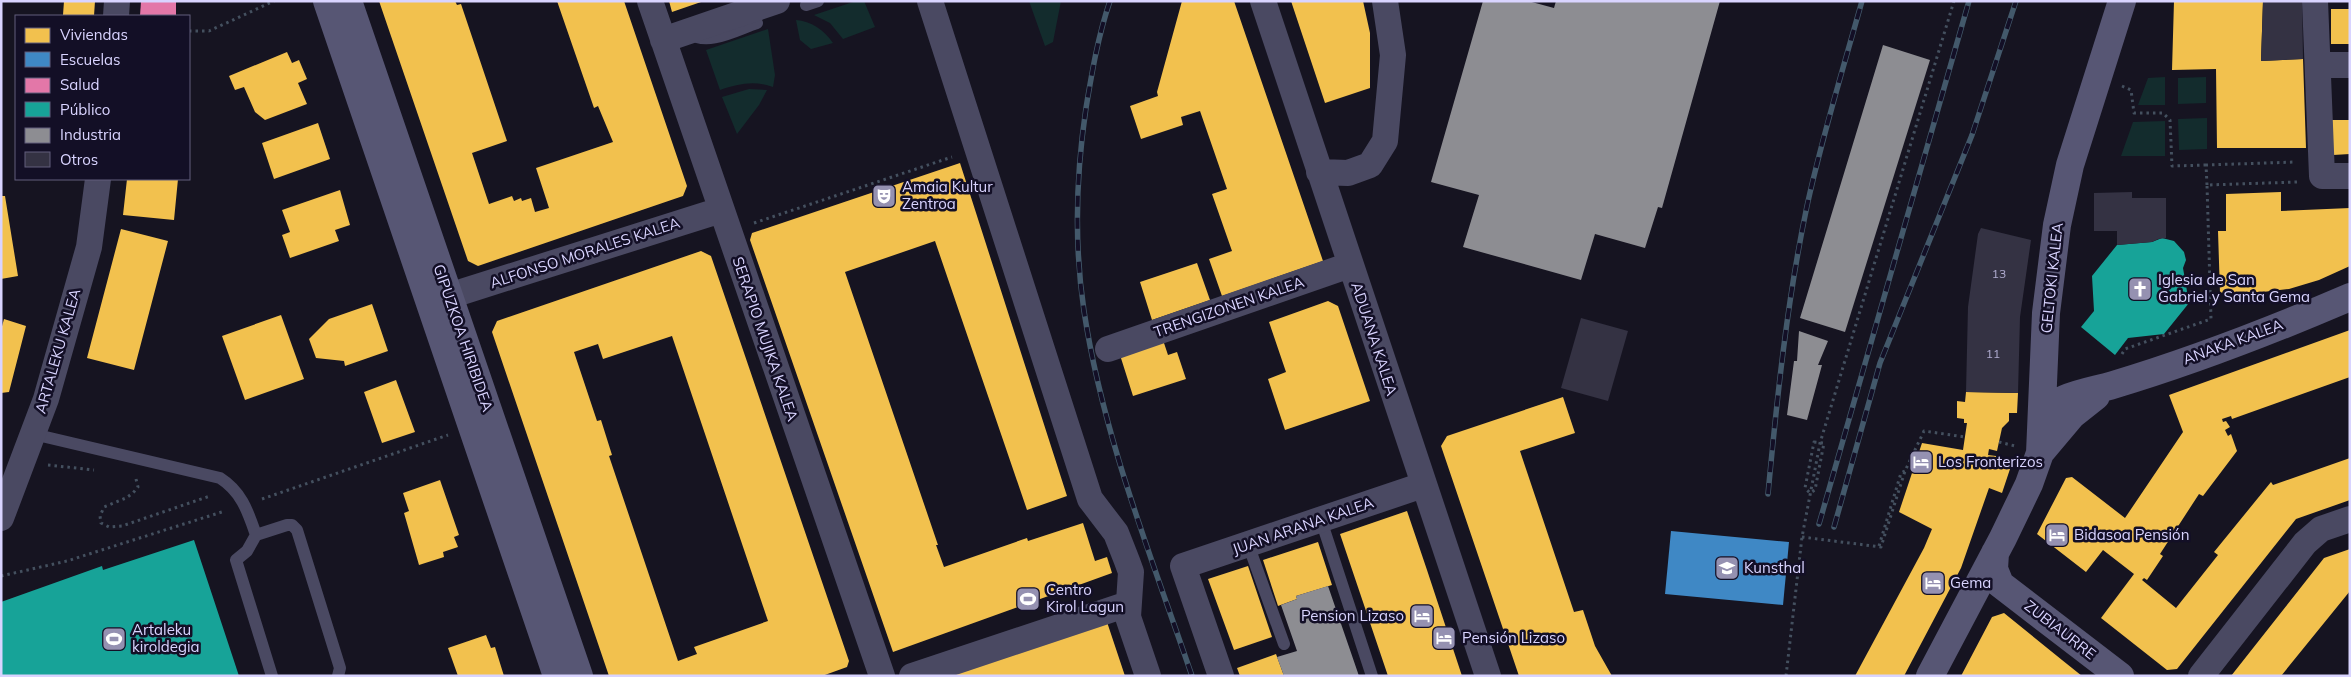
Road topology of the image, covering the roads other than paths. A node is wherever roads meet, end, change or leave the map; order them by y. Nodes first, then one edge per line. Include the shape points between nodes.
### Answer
1 (117, 1) edge
2 (327, 1) edge
3 (348, 1) edge
4 (650, 1) edge
5 (777, 1) edge
6 (930, 1) edge
7 (1263, 1) edge
8 (1385, 1) edge
9 (2122, 1) edge
10 (2315, 1) edge
11 (116, 15) edge
12 (757, 23) dead end
13 (688, 32) junction
14 (664, 40) junction
15 (2350, 65) edge
16 (2318, 66) junction
17 (1319, 172) junction
18 (2350, 176) edge
19 (98, 180) edge
20 (721, 210) junction
21 (1350, 265) junction
22 (449, 296) junction
23 (2350, 297) edge
24 (1108, 349) dead end
25 (2045, 354) junction
26 (2115, 385) junction
27 (2045, 406) junction
28 (2079, 409) junction
29 (33, 434) junction
30 (2040, 453) junction
31 (1423, 485) junction
32 (1, 518) edge
33 (2350, 518) edge
34 (1321, 520) junction
35 (256, 535) junction
36 (1248, 544) junction
37 (1988, 586) junction
38 (1129, 596) junction
39 (1284, 644) dead end
40 (272, 676) edge
41 (338, 676) edge
42 (557, 676) edge
43 (579, 676) edge
44 (882, 676) edge
45 (912, 676) edge
46 (1148, 676) edge
47 (1221, 676) edge
48 (1372, 676) edge
49 (1488, 676) edge
50 (1930, 676) edge
51 (2120, 676) edge
52 (2201, 676) edge

1 - 11 street
2 - 42 main road, GIPUZKOA HIRIBIDEA
3 - 22 main road, GIPUZKOA HIRIBIDEA
4 - 14 street, SERAPIO MUJIKA KALEA
5 - 13 street
6 - 38 street via 1090,499 1116,533 1131,572
7 - 17 street, ADUANA KALEA
8 - 17 street via 1393,54 1385,142 1370,165 1348,173
9 - 25 main road, GELTOKI KALEA via 2070,164 2057,225 2046,313
10 - 16 street
12 - 13 lane via 706,40 697,39
13 - 14 street
14 - 20 street, SERAPIO MUJIKA KALEA
15 - 16 street
16 - 18 street via 2310,179
17 - 21 street, ADUANA KALEA
19 - 29 street, ARTALEKU KALEA via 89,247
20 - 22 street, ALFONSO MORALES KALEA
20 - 44 street, SERAPIO MUJIKA KALEA
21 - 24 street, TRENGIZONEN KALEA
21 - 31 street, ADUANA KALEA
22 - 43 main road, GIPUZKOA HIRIBIDEA
23 - 26 main road, ANAKA KALEA
25 - 26 main road, ANAKA KALEA via 2053,370 2067,382 2085,387
25 - 27 main road, GELTOKI KALEA
26 - 27 main road, ANAKA KALEA
26 - 28 main road, ANAKA KALEA
27 - 28 main road via 2064,412
27 - 30 main road, GELTOKI KALEA
28 - 30 main road, ANAKA KALEA
29 - 32 street, ARTALEKU KALEA
29 - 35 lane via 220,478 234,488 245,504
30 - 37 main road, GELTOKI KALEA via 2029,484 1995,553
31 - 34 street, JUAN ARANA KALEA
31 - 49 street, ADUANA KALEA
33 - 52 street via 2313,534
34 - 36 street, JUAN ARANA KALEA
34 - 48 lane
35 - 40 lane via 247,551 238,557 236,565
35 - 41 lane via 287,524 297,530 340,668
36 - 39 lane
36 - 47 street, JUAN ARANA KALEA via 1184,566
37 - 50 main road, GELTOKI KALEA
37 - 51 main road, ZUBIAURRE
38 - 45 street
38 - 46 street via 1128,617

